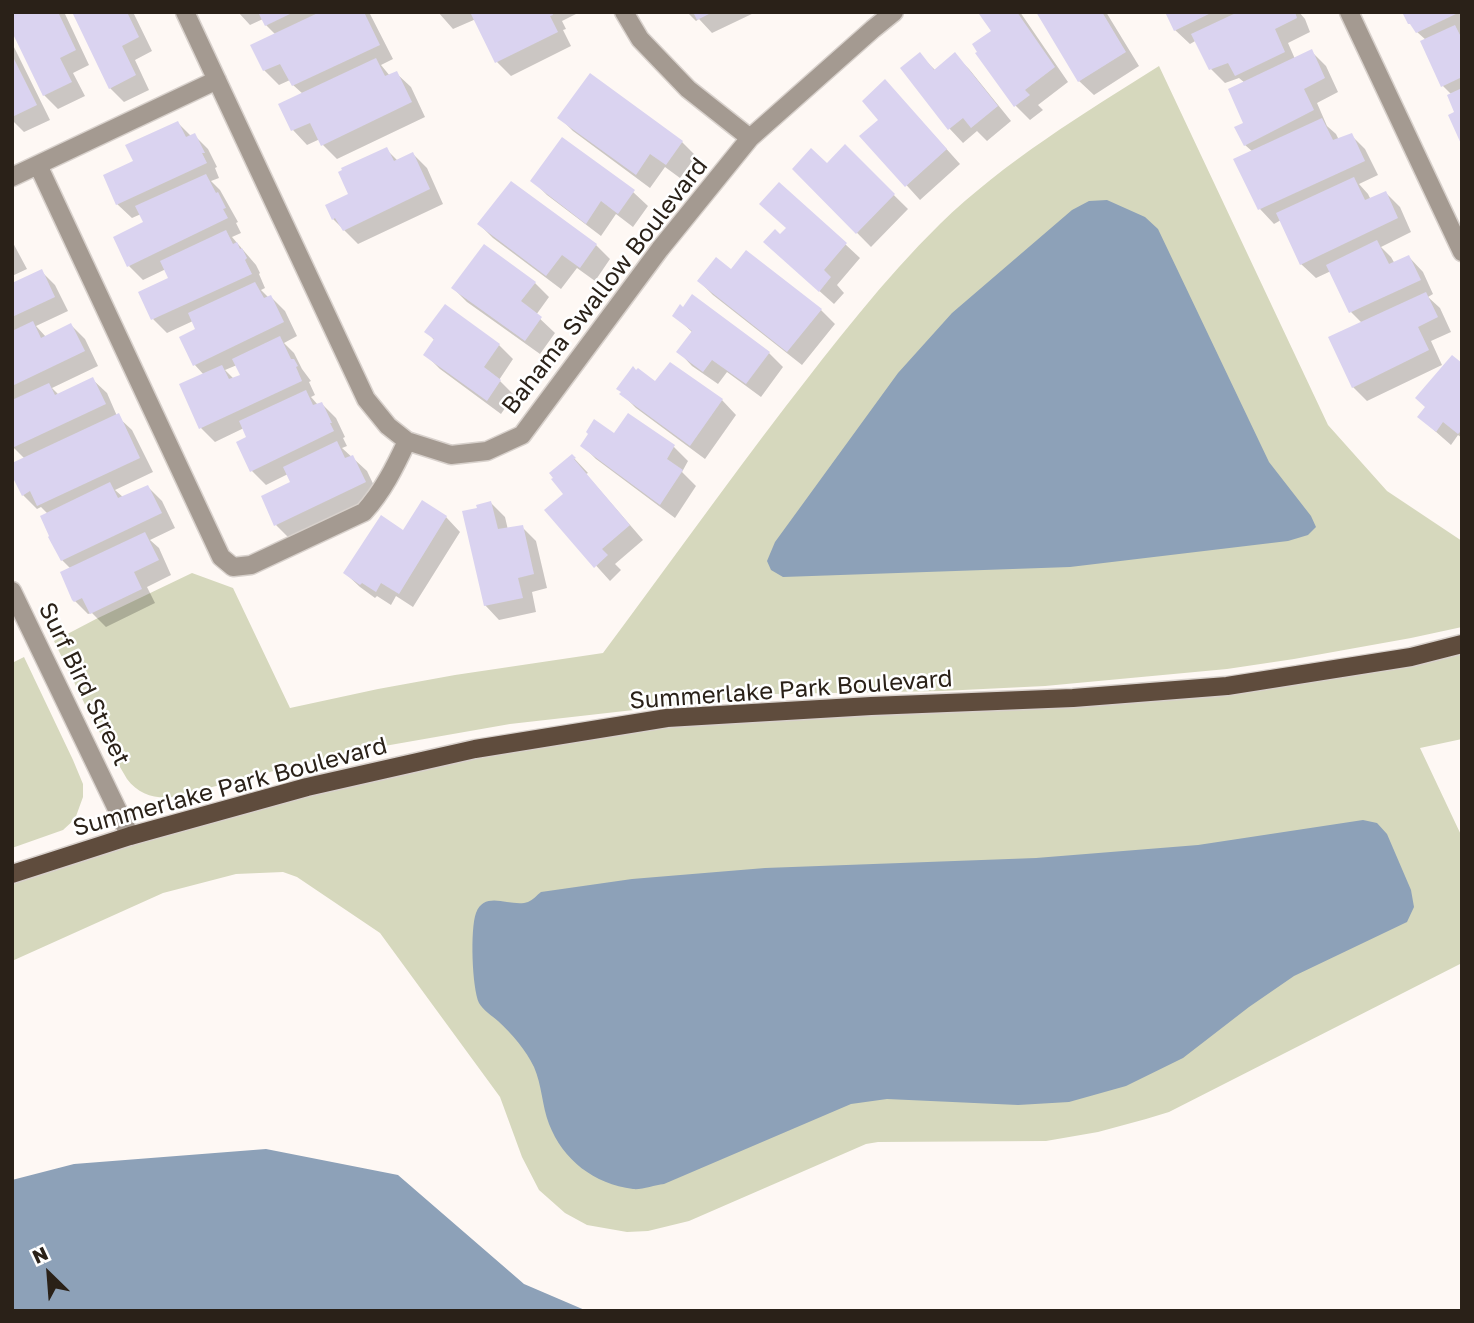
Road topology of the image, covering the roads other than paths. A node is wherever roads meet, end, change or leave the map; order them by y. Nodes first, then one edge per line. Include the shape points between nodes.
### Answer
1 (185, 12) edge
2 (624, 12) edge
3 (894, 12) edge
4 (1349, 12) edge
5 (869, 20) edge
6 (217, 80) junction
7 (750, 138) junction
8 (38, 165) junction
9 (12, 177) edge
10 (1462, 252) edge
11 (407, 441) junction
12 (12, 591) edge
13 (1462, 645) edge
14 (130, 836) junction
15 (12, 874) edge

1 - 6 street, Bahama Swallow Boulevard
2 - 7 street via 640,39 688,89
3 - 5 street, Bahama Swallow Boulevard
4 - 10 street
5 - 7 street, Bahama Swallow Boulevard
6 - 8 street
6 - 11 street, Bahama Swallow Boulevard via 366,399
7 - 11 street, Bahama Swallow Boulevard via 660,249 522,435 487,451 451,455
8 - 9 street
8 - 11 street via 221,557 233,567 251,565 364,512 377,498
12 - 14 street, Surf Bird Street
13 - 14 main road, Summerlake Park Boulevard via 1227,686 667,718 462,752 307,787
14 - 15 main road, Summerlake Park Boulevard

